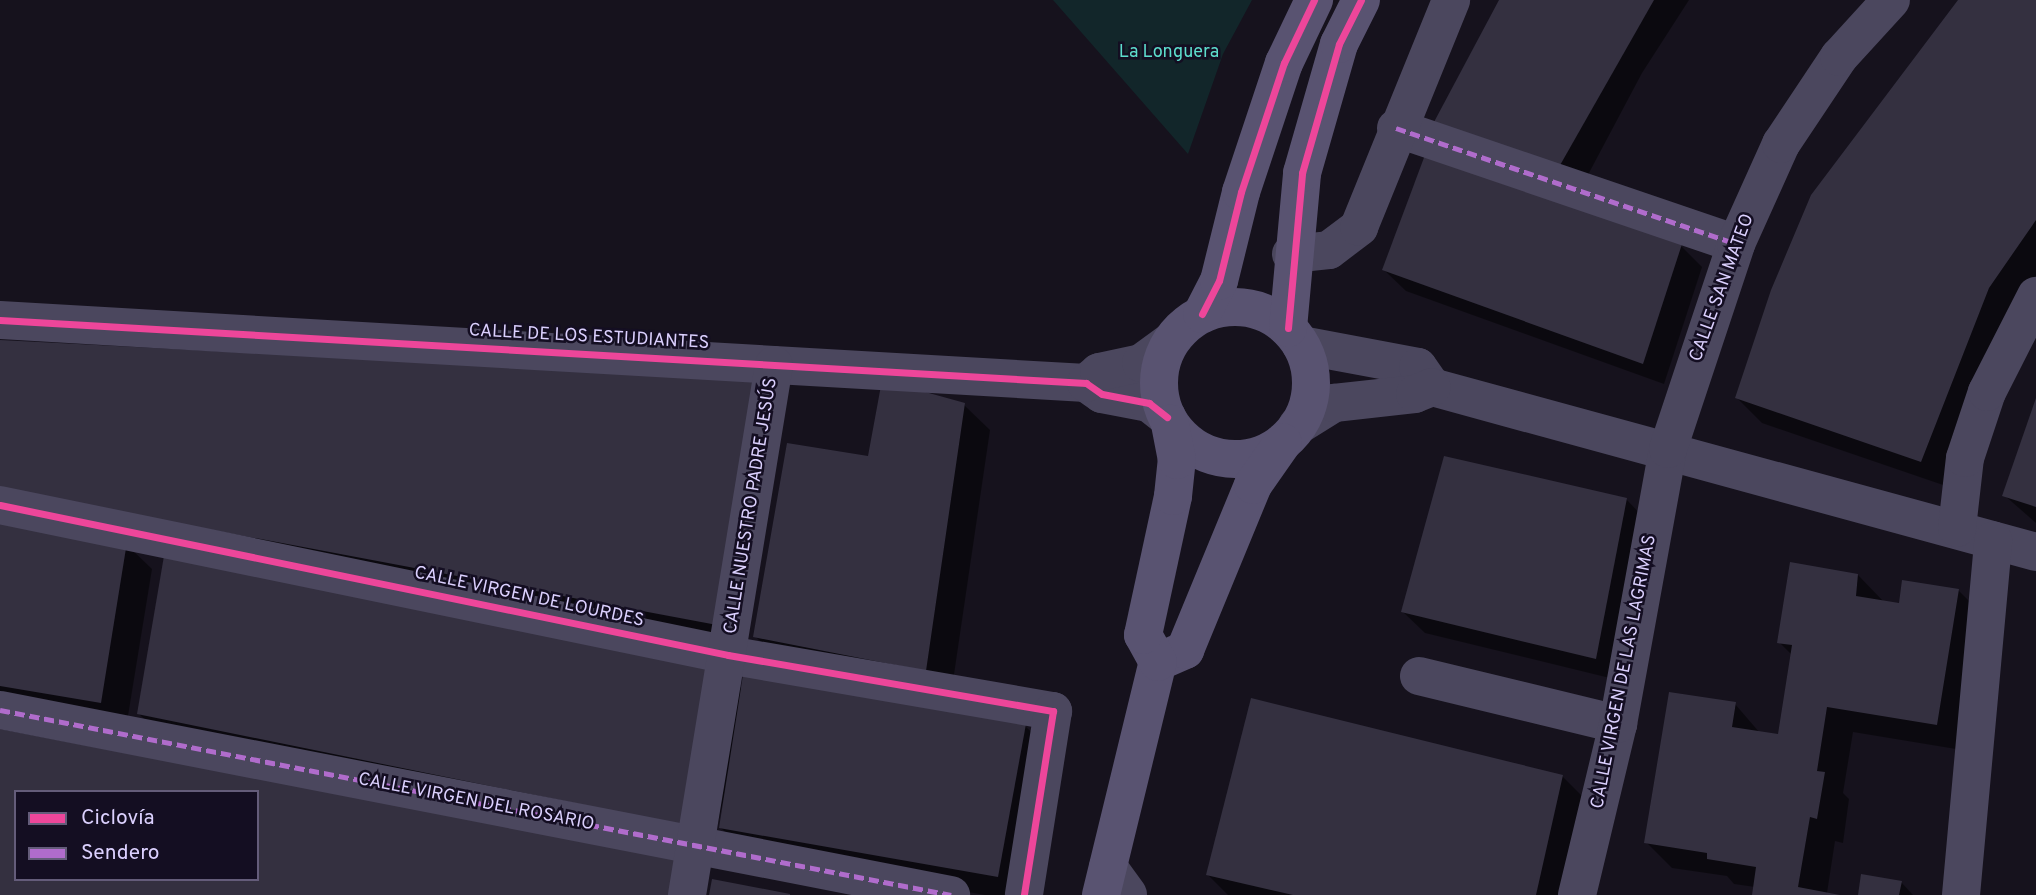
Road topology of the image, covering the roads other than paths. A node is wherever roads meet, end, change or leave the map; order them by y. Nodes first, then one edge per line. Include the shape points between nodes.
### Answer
1 (1314, 0) edge
2 (1361, 0) edge
3 (1451, 0) edge
4 (1891, 0) edge
5 (1396, 128) junction
6 (1735, 244) junction
7 (1291, 254) junction
8 (2036, 296) edge
9 (1202, 314) junction
10 (0, 320) edge
11 (1294, 336) junction
12 (1170, 342) junction
13 (775, 365) junction
14 (1086, 383) junction
15 (1432, 387) junction
16 (1168, 421) junction
17 (1290, 434) junction
18 (1668, 449) junction
19 (0, 505) edge
20 (1957, 528) junction
21 (1993, 540) junction
22 (2036, 552) edge
23 (728, 655) junction
24 (1158, 662) junction
25 (1419, 676) dead end
26 (0, 710) edge
27 (1618, 724) junction
28 (696, 846) junction
29 (1112, 886) edge
30 (687, 895) edge
31 (951, 895) edge
32 (1024, 895) edge
33 (1577, 895) edge
34 (1961, 895) edge

1 - 9 main road via 1284,63 1241,192 1219,281
2 - 7 main road via 1339,44 1302,173
3 - 5 street
4 - 6 street, CALLE SAN MATEO via 1839,57 1781,144
5 - 6 street
5 - 7 street via 1359,227 1329,250
6 - 18 street, CALLE SAN MATEO
7 - 11 main road
8 - 20 street via 1987,392 1965,458
9 - 11 main road via 1237,307 1256,310
9 - 12 main road
10 - 13 street, CALLE DE LOS ESTUDIANTES
11 - 15 street via 1418,367
11 - 17 main road via 1311,386
12 - 14 street, CALLE DE LOS ESTUDIANTES via 1140,363 1099,372
12 - 16 main road via 1158,383
13 - 14 street, CALLE DE LOS ESTUDIANTES
13 - 23 street, CALLE NUESTRO PADRE JESÚS
14 - 16 street, CALLE DE LOS ESTUDIANTES via 1102,394 1149,403
15 - 17 street via 1415,394 1334,403
15 - 18 street
16 - 17 main road via 1202,452 1223,458 1265,453
16 - 24 main road via 1177,460 1173,496 1143,635
17 - 24 main road via 1253,485 1185,650
18 - 20 street
18 - 27 street, CALLE VIRGEN DE LAS LAGRIMAS
19 - 23 street, CALLE VIRGEN DE LOURDES
20 - 21 street
21 - 22 street
21 - 34 street
23 - 28 street, CALLE NUESTRO PADRE JESÚS
23 - 32 street, CALLE VIRGEN DE LOURDES via 1053,711
24 - 29 main road
25 - 27 street
26 - 28 street, CALLE VIRGEN DEL ROSARIO
27 - 33 street, CALLE VIRGEN DE LAS LAGRIMAS
28 - 30 street, CALLE NUESTRO PADRE JESÚS
28 - 31 street, CALLE VIRGEN DEL ROSARIO

